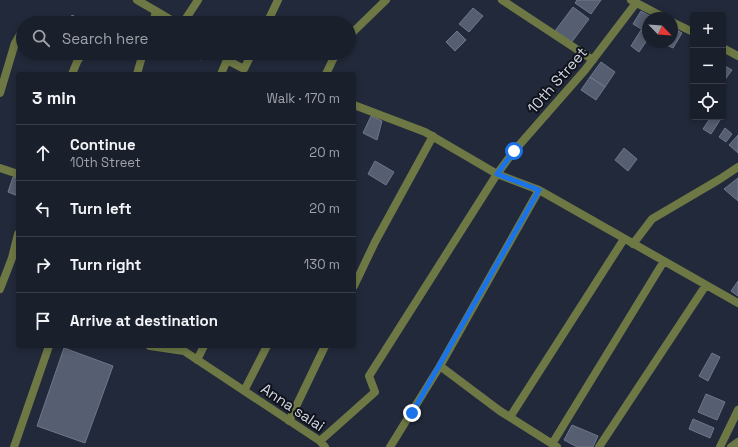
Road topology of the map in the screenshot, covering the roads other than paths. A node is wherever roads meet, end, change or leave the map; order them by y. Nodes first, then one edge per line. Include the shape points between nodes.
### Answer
1 (137, 0) edge
2 (198, 0) edge
3 (278, 0) edge
4 (386, 0) edge
5 (502, 0) edge
6 (633, 2) edge
7 (156, 11) junction
8 (653, 12) edge
9 (155, 16) edge
10 (164, 16) edge
11 (188, 16) edge
12 (270, 16) edge
13 (678, 25) edge
14 (356, 29) edge
15 (690, 31) edge
16 (16, 41) edge
17 (726, 50) edge
18 (738, 56) edge
19 (78, 60) edge
20 (141, 60) edge
21 (227, 60) edge
22 (227, 60) edge
23 (248, 60) edge
24 (333, 60) edge
25 (593, 60) junction
26 (73, 72) edge
27 (138, 72) edge
28 (222, 72) edge
29 (327, 72) edge
30 (0, 93) edge
31 (356, 106) edge
32 (433, 136) junction
33 (738, 167) edge
34 (0, 168) edge
35 (16, 173) edge
36 (497, 174) junction
37 (539, 190) junction
38 (624, 239) junction
39 (16, 242) edge
40 (633, 244) junction
41 (664, 261) junction
42 (356, 282) edge
43 (706, 285) junction
44 (0, 289) edge
45 (738, 303) edge
46 (48, 348) edge
47 (164, 348) edge
48 (203, 348) edge
49 (266, 348) edge
50 (324, 348) edge
51 (197, 360) junction
52 (440, 366) junction
53 (244, 391) junction
54 (738, 410) edge
55 (510, 417) junction
56 (289, 421) junction
57 (738, 442) edge
58 (322, 444) edge
59 (554, 445) edge
60 (14, 447) edge
61 (390, 447) edge
62 (600, 447) edge
63 (720, 447) edge
64 (731, 447) edge

1 - 7 street
2 - 11 street
3 - 12 street
4 - 14 street
5 - 25 street
6 - 8 street
6 - 25 street, 10th Street
7 - 9 street
7 - 10 street
13 - 15 street
16 - 30 street
17 - 18 street
19 - 26 street
20 - 27 street
21 - 28 street
22 - 23 street via 244,69
24 - 29 street
25 - 36 street, 10th Street
31 - 32 street
32 - 36 street
32 - 42 street
33 - 40 street via 652,218
34 - 35 street
36 - 37 street
36 - 58 street, 10th Street via 369,376 375,392
37 - 38 street
37 - 52 street
38 - 40 street
38 - 55 street
39 - 44 street
40 - 41 street
41 - 43 street
41 - 59 street
43 - 45 street
43 - 62 street
46 - 60 street
47 - 51 street, Anna salai via 184,351
48 - 51 street
49 - 53 street
50 - 56 street
51 - 53 street, Anna salai
52 - 55 street
52 - 61 street
53 - 56 street, Anna salai
54 - 63 street
55 - 59 street
56 - 58 street, Anna salai
57 - 64 street

